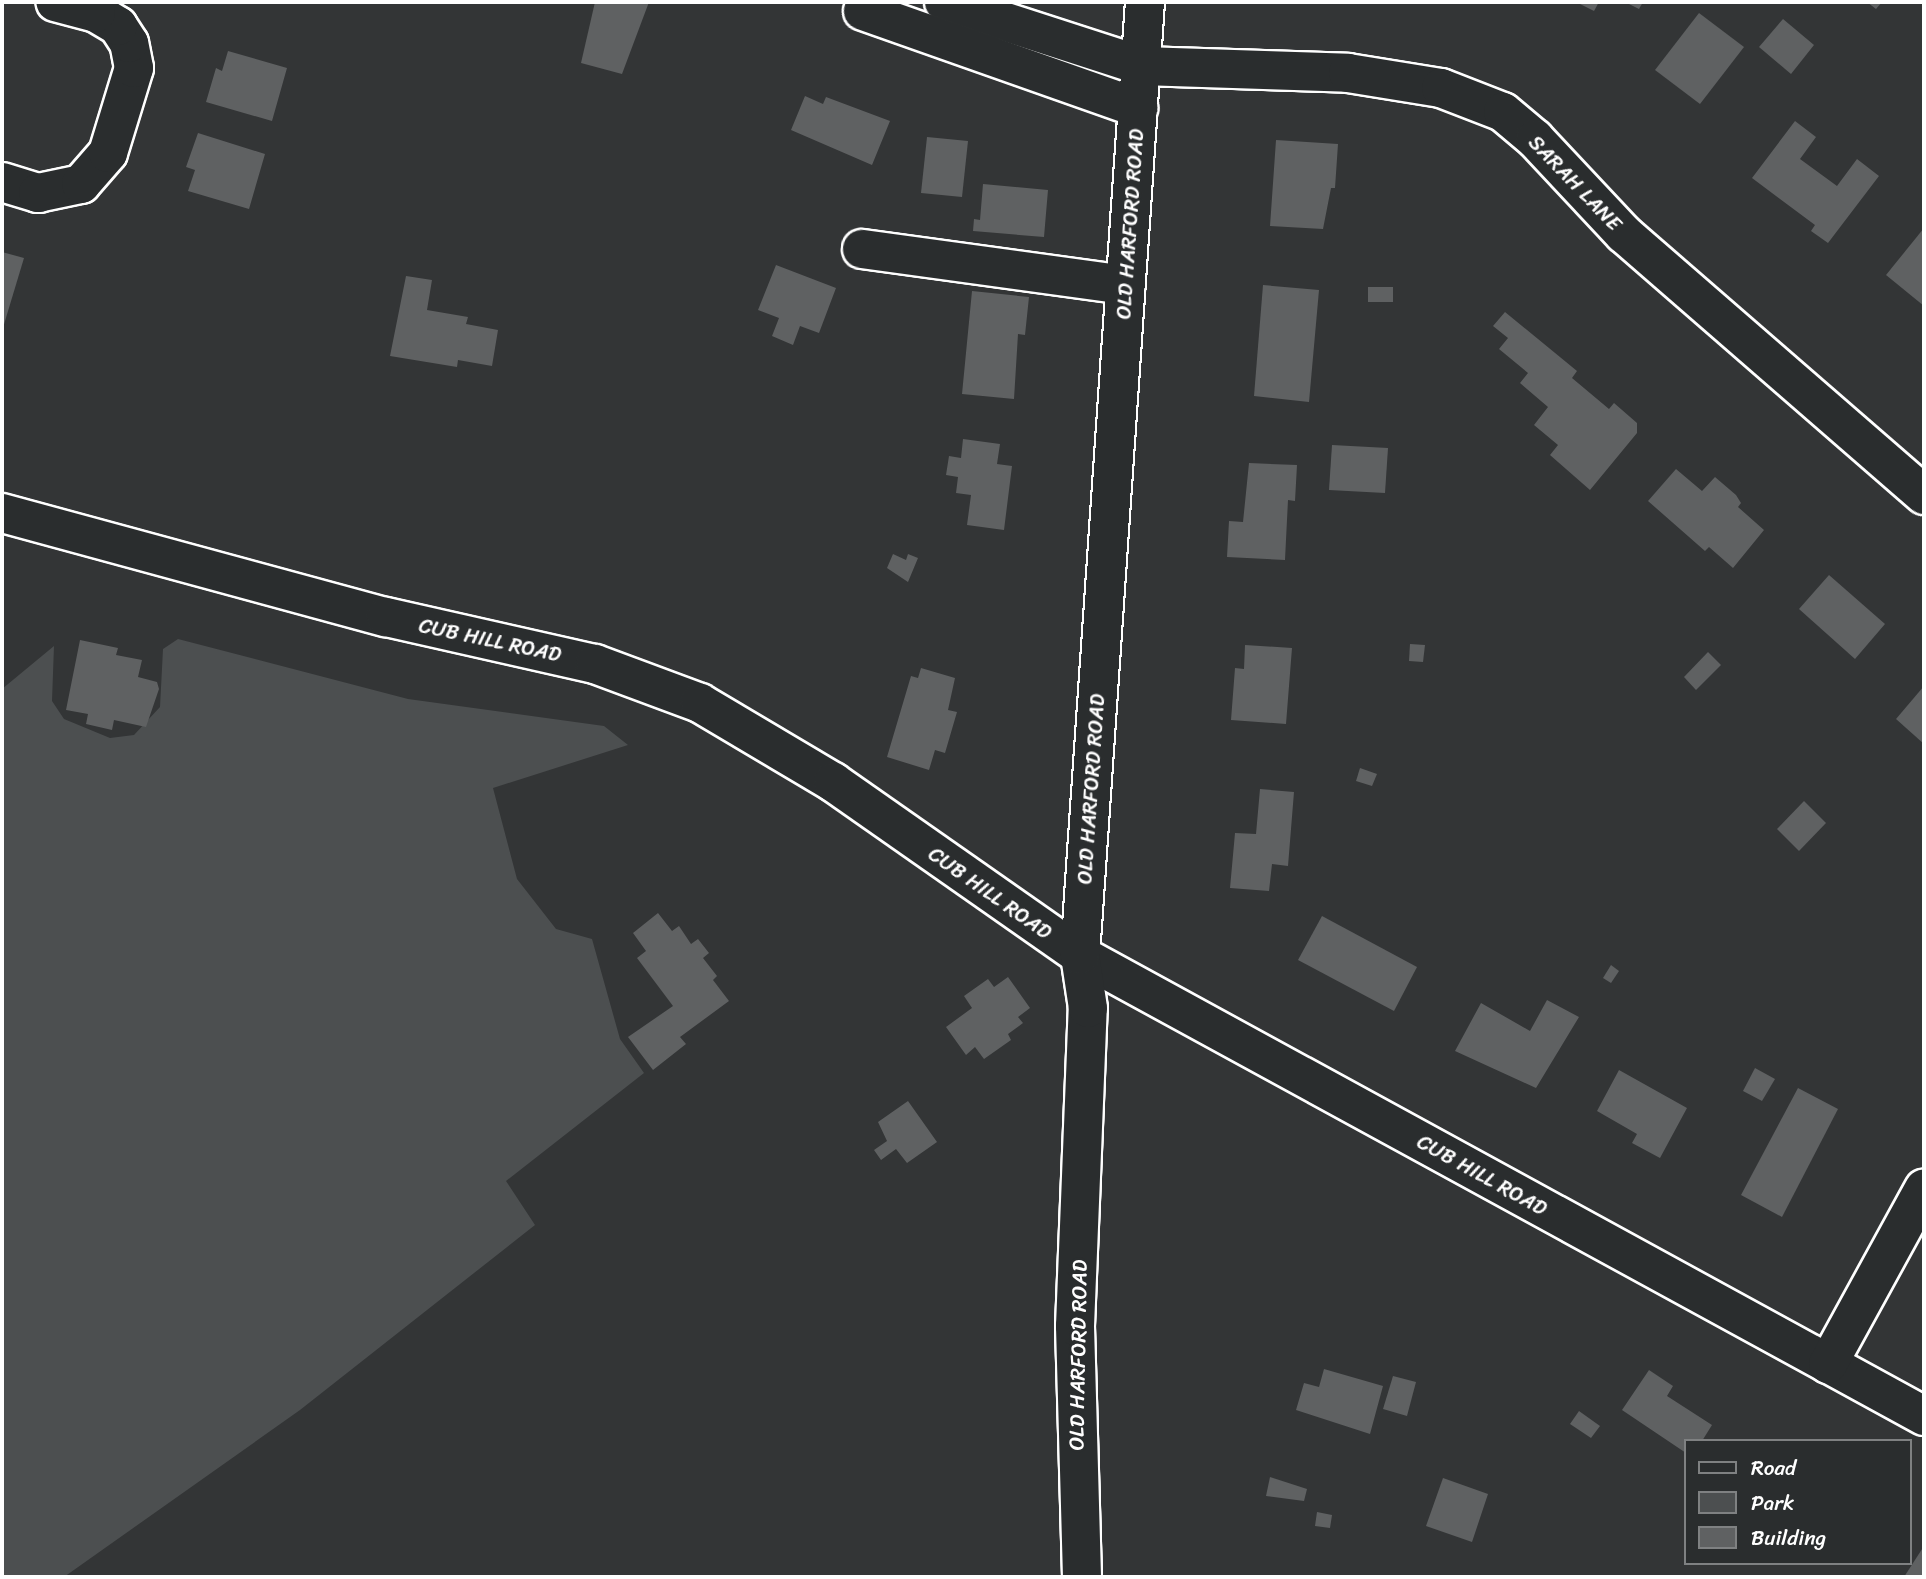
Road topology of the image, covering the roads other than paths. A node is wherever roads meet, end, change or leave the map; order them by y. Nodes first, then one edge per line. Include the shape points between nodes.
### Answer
1 (55, 2) edge
2 (944, 2) edge
3 (1146, 2) edge
4 (863, 11) dead end
5 (1142, 66) junction
6 (1138, 108) junction
7 (2, 182) edge
8 (862, 249) dead end
9 (1126, 285) junction
10 (1924, 495) edge
11 (2, 513) edge
12 (1080, 955) junction
13 (1924, 1189) edge
14 (1828, 1364) junction
15 (1924, 1416) edge
16 (1082, 1577) edge

1 - 7 street via 96,13 118,26 129,43 134,68 108,153 81,184 38,193
2 - 5 street, SARAH LANE
3 - 5 street, OLD HARFORD ROAD
4 - 6 street
5 - 6 street, OLD HARFORD ROAD
5 - 10 street, SARAH LANE via 1348,73 1441,88 1503,112 1535,139 1624,234
6 - 9 street, OLD HARFORD ROAD
8 - 9 street
9 - 12 street, OLD HARFORD ROAD
11 - 12 street, CUB HILL ROAD via 386,617 571,658 648,681 754,731
12 - 14 street, CUB HILL ROAD
12 - 16 street, OLD HARFORD ROAD via 1088,1008 1075,1326
13 - 14 street
14 - 15 street, CUB HILL ROAD

